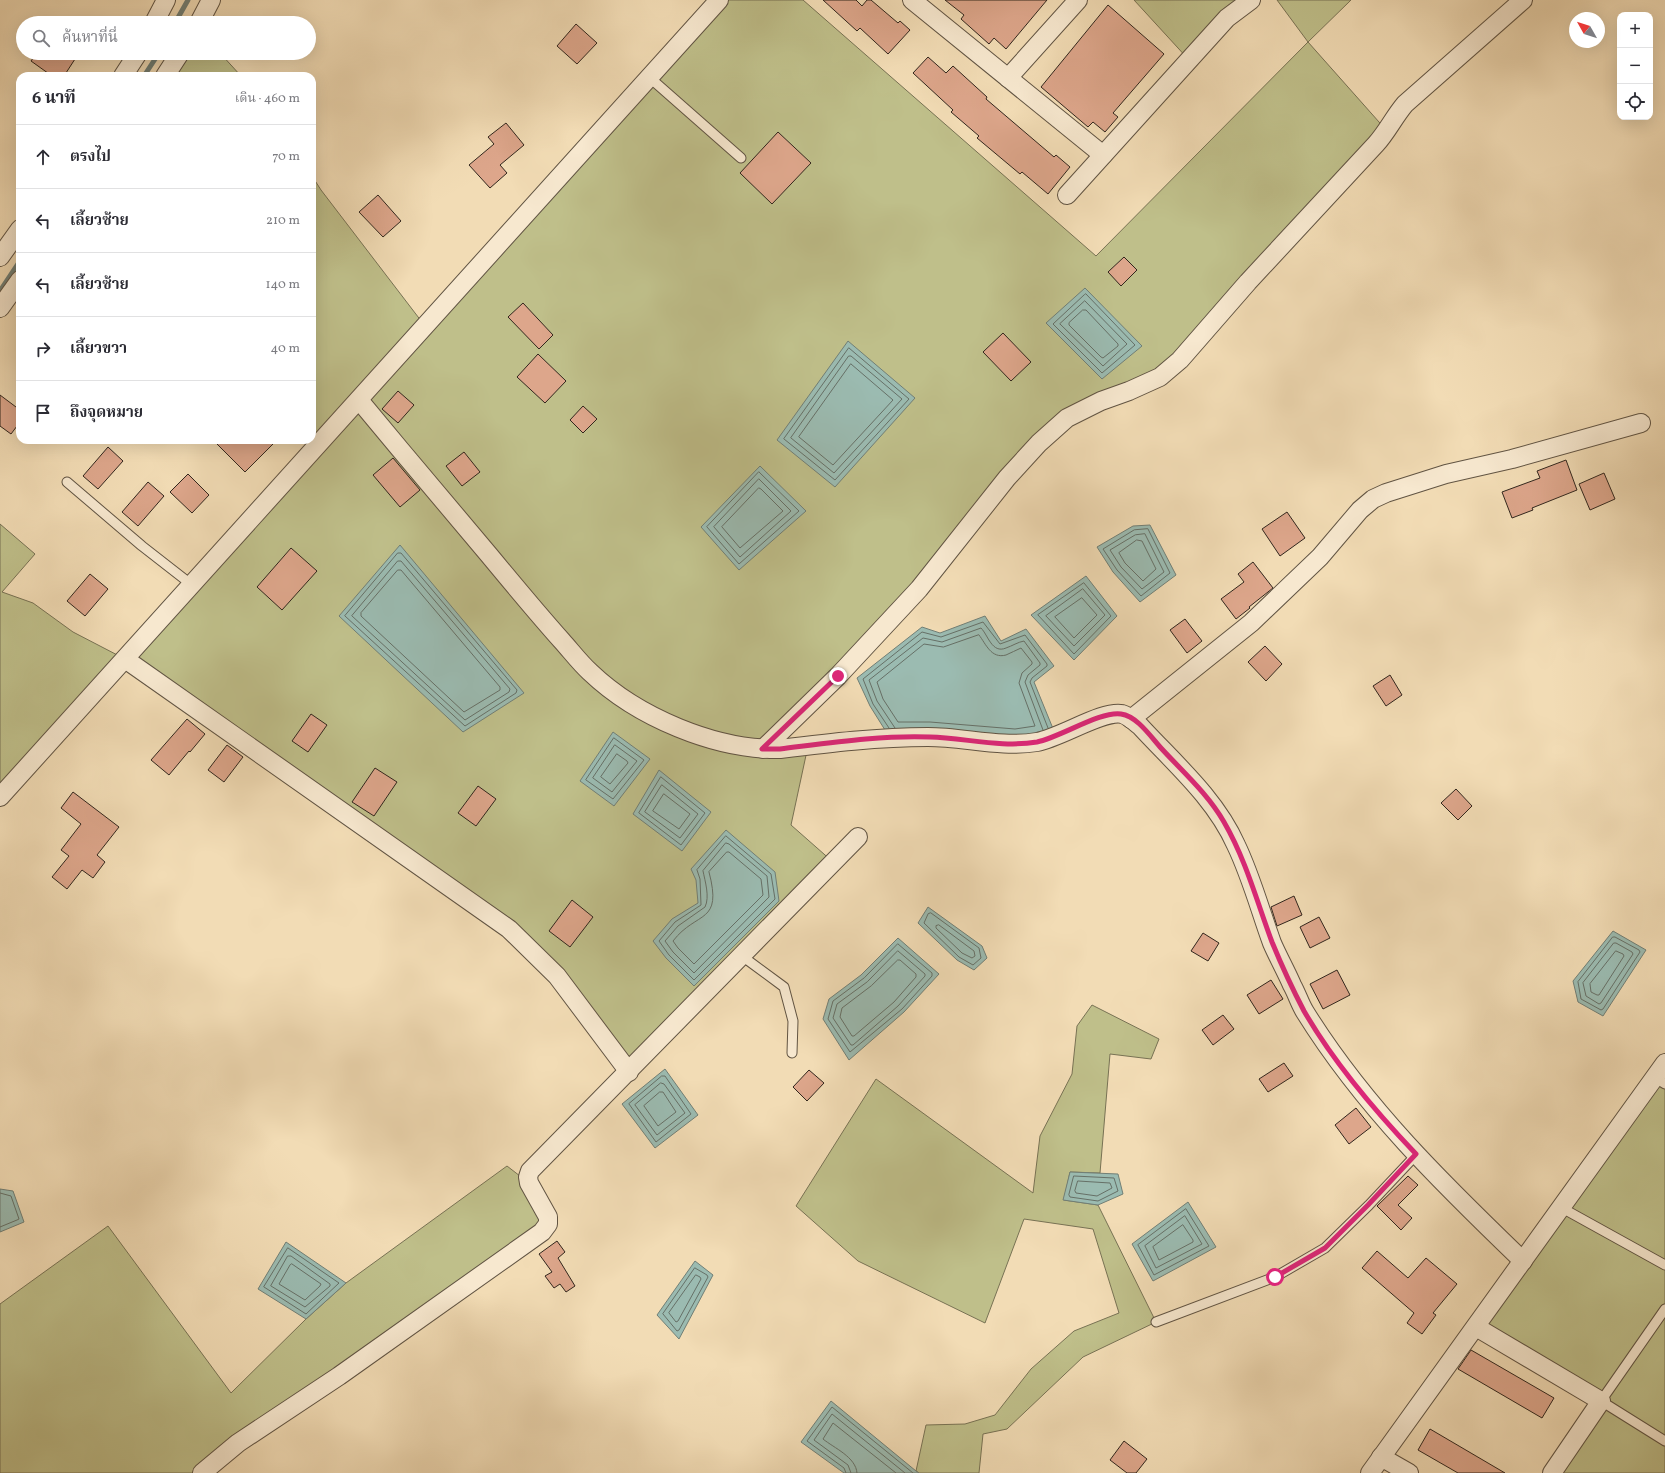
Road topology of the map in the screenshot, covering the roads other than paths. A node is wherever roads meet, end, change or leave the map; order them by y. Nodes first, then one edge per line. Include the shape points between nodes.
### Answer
1 (166, 0) edge
2 (211, 0) edge
3 (719, 0) edge
4 (913, 0) edge
5 (1078, 0) edge
6 (1251, 0) edge
7 (1523, 0) edge
8 (158, 16) edge
9 (203, 16) edge
10 (134, 60) edge
11 (175, 60) edge
12 (126, 72) edge
13 (168, 72) edge
14 (649, 77) junction
15 (1008, 78) junction
16 (1103, 155) junction
17 (740, 158) dead end
18 (1067, 195) dead end
19 (16, 235) edge
20 (0, 257) edge
21 (16, 286) edge
22 (0, 308) edge
23 (359, 400) junction
24 (1641, 423) dead end
25 (67, 482) dead end
26 (192, 585) junction
27 (125, 659) junction
28 (1131, 719) junction
29 (762, 749) junction
30 (0, 797) edge
31 (858, 837) dead end
32 (742, 956) junction
33 (792, 1053) dead end
34 (1665, 1063) edge
35 (628, 1072) junction
36 (1660, 1081) edge
37 (1416, 1154) junction
38 (1562, 1208) junction
39 (1524, 1261) junction
40 (1665, 1265) edge
41 (1665, 1309) edge
42 (1156, 1322) dead end
43 (1476, 1327) junction
44 (1601, 1401) junction
45 (1665, 1441) edge
46 (1381, 1457) junction
47 (202, 1473) edge
48 (1370, 1473) edge
49 (1409, 1473) edge
50 (1552, 1473) edge

1 - 8 street
2 - 9 street
3 - 14 street
4 - 15 street
5 - 15 street
6 - 16 street via 1227,18
7 - 29 street via 1405,104 1376,144 1248,282 1180,360 1160,377 1067,418 1039,443 1007,478 920,589 838,676
10 - 12 street
11 - 13 street
14 - 17 lane
14 - 23 street
15 - 16 street
16 - 18 street
19 - 20 street
21 - 22 street
23 - 26 street
23 - 29 street via 590,672 638,708 672,725 711,739
24 - 28 street via 1512,459 1446,474 1372,499 1315,562 1251,623
25 - 26 lane
26 - 27 street
27 - 30 street
27 - 35 street via 509,929 557,976
28 - 29 street via 1122,714 1110,714 1056,736 1037,742 1015,744 914,737
28 - 37 street via 1207,798 1223,820 1246,869 1273,944 1304,1011 1343,1069 1393,1131
31 - 32 street
32 - 33 lane via 784,987 793,1020
32 - 35 street
34 - 36 street
35 - 47 street via 530,1171 529,1183 548,1217 548,1224 542,1232 339,1376 238,1443
36 - 38 street
37 - 39 street via 1449,1190
37 - 42 lane via 1325,1248 1275,1277
38 - 39 street
38 - 40 lane
39 - 43 street
41 - 44 lane
43 - 44 street
43 - 46 street
44 - 45 lane
44 - 50 street
46 - 48 street
46 - 49 street

